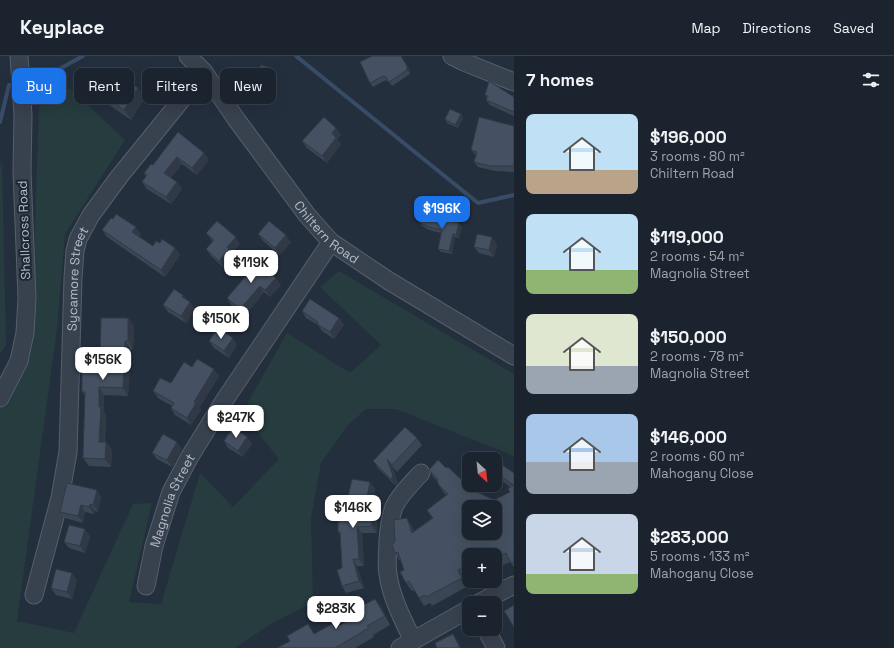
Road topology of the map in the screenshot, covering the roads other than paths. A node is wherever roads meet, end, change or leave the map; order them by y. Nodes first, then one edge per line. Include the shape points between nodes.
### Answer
1 (19, 56) edge
2 (188, 56) edge
3 (452, 56) edge
4 (200, 68) edge
5 (514, 82) edge
6 (212, 84) edge
7 (178, 104) edge
8 (331, 242) junction
9 (514, 356) edge
10 (0, 398) edge
11 (421, 473) dead end
12 (514, 585) edge
13 (146, 586) dead end
14 (34, 595) dead end
15 (493, 596) edge
16 (462, 613) edge
17 (490, 636) edge
18 (407, 644) edge
19 (496, 648) edge

1 - 10 street, Shallcross Road via 23,115 22,172 27,298 25,333 19,360
2 - 4 street, Chiltern Road
3 - 5 street
6 - 8 street, Chiltern Road via 307,215
7 - 14 street, Sycamore Street via 119,177 91,215 78,239 73,278 68,452 60,498
8 - 9 street, Chiltern Road via 389,281
8 - 13 street, Magnolia Street via 224,401 186,464 171,492 154,546
11 - 18 street via 395,505 389,536 388,573 402,617
12 - 15 street
16 - 18 street
17 - 19 street

